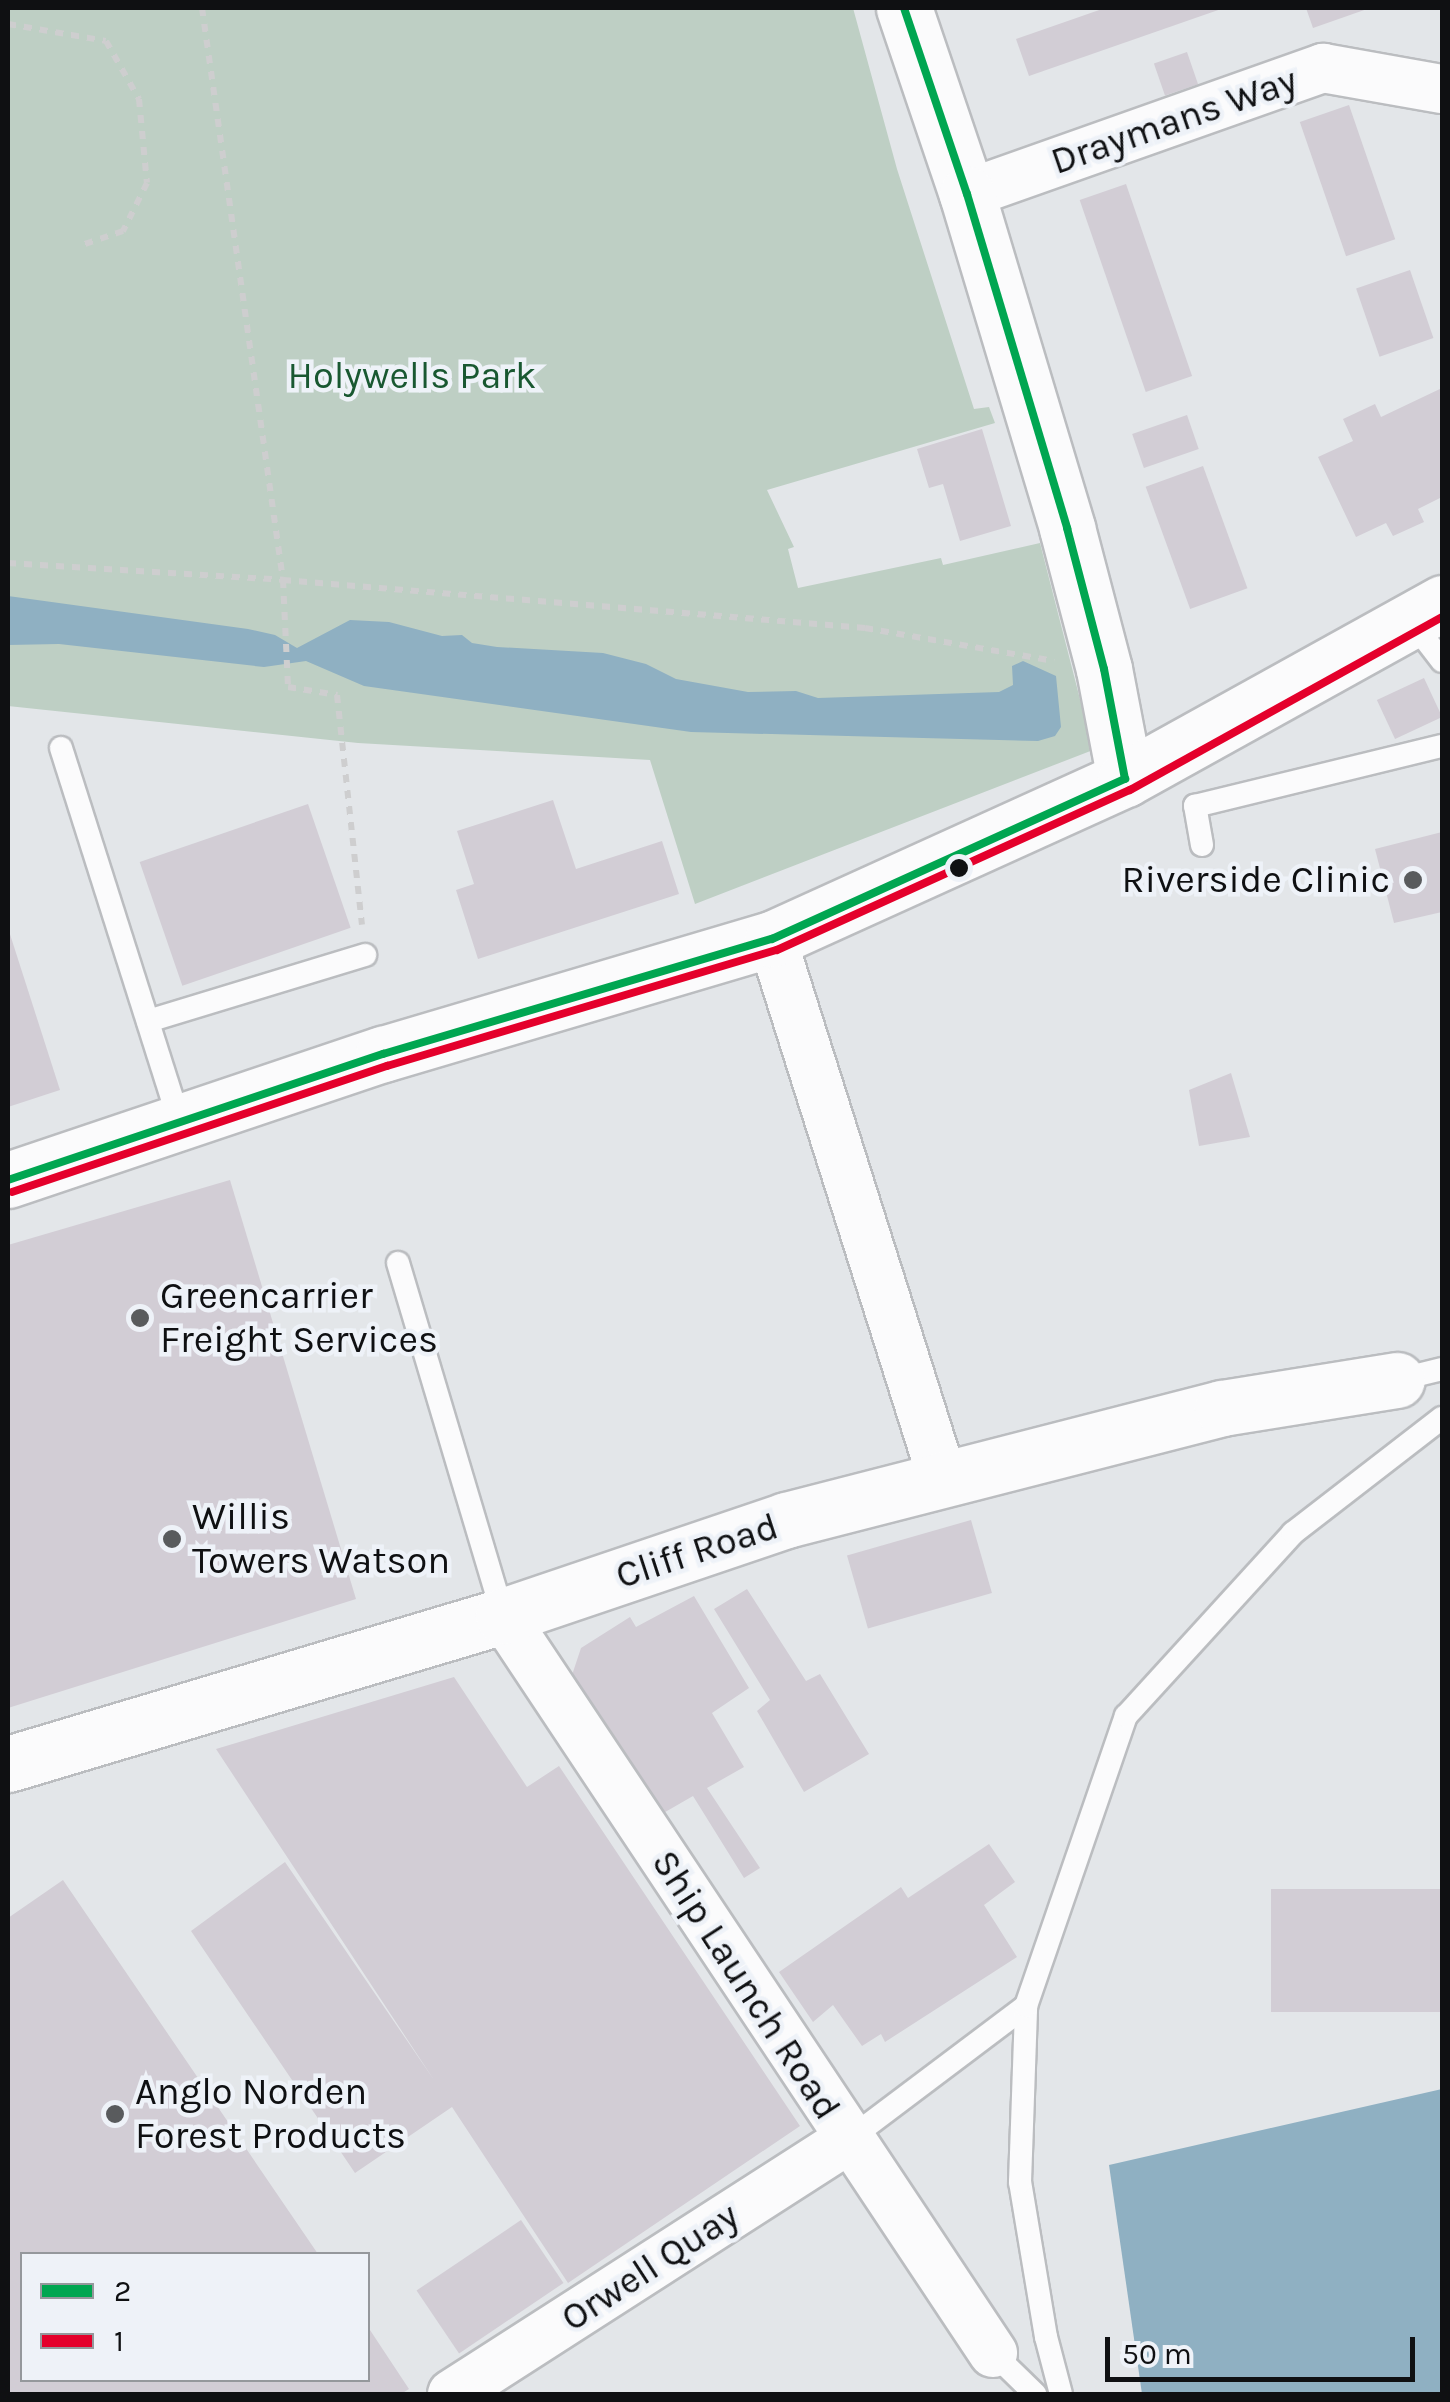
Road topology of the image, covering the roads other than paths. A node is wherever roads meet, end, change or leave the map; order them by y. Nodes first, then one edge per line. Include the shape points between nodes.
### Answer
1 (904, 8) edge
2 (1442, 89) edge
3 (967, 194) junction
4 (1432, 629) edge
5 (1442, 746) edge
6 (61, 748) dead end
7 (1125, 779) junction
8 (1202, 846) dead end
9 (772, 939) junction
10 (365, 955) road end
11 (148, 1021) junction
12 (180, 1122) junction
13 (8, 1180) edge
14 (398, 1263) dead end
15 (1420, 1374) edge
16 (1442, 1418) edge
17 (944, 1480) junction
18 (503, 1616) junction
19 (8, 1764) edge
20 (1026, 2006) junction
21 (848, 2140) junction
22 (993, 2353) joint
23 (452, 2394) edge
24 (1036, 2394) edge
25 (1062, 2394) edge

1 - 3 street
2 - 3 street, Draymans Way via 1323,68
3 - 7 street via 1067,528
4 - 7 street
5 - 8 lane via 1195,806
6 - 11 lane
7 - 9 street
9 - 12 street
9 - 17 street
10 - 11 lane
11 - 12 lane
12 - 13 street
14 - 18 lane
15 - 17 street, Cliff Road via 1222,1408
16 - 20 lane via 1292,1534 1126,1716
17 - 18 street, Cliff Road via 786,1520
18 - 19 street, Cliff Road
18 - 21 street, Ship Launch Road
20 - 21 lane
20 - 25 lane via 1020,2182
21 - 22 street, Ship Launch Road
21 - 23 street, Orwell Quay
22 - 24 lane

